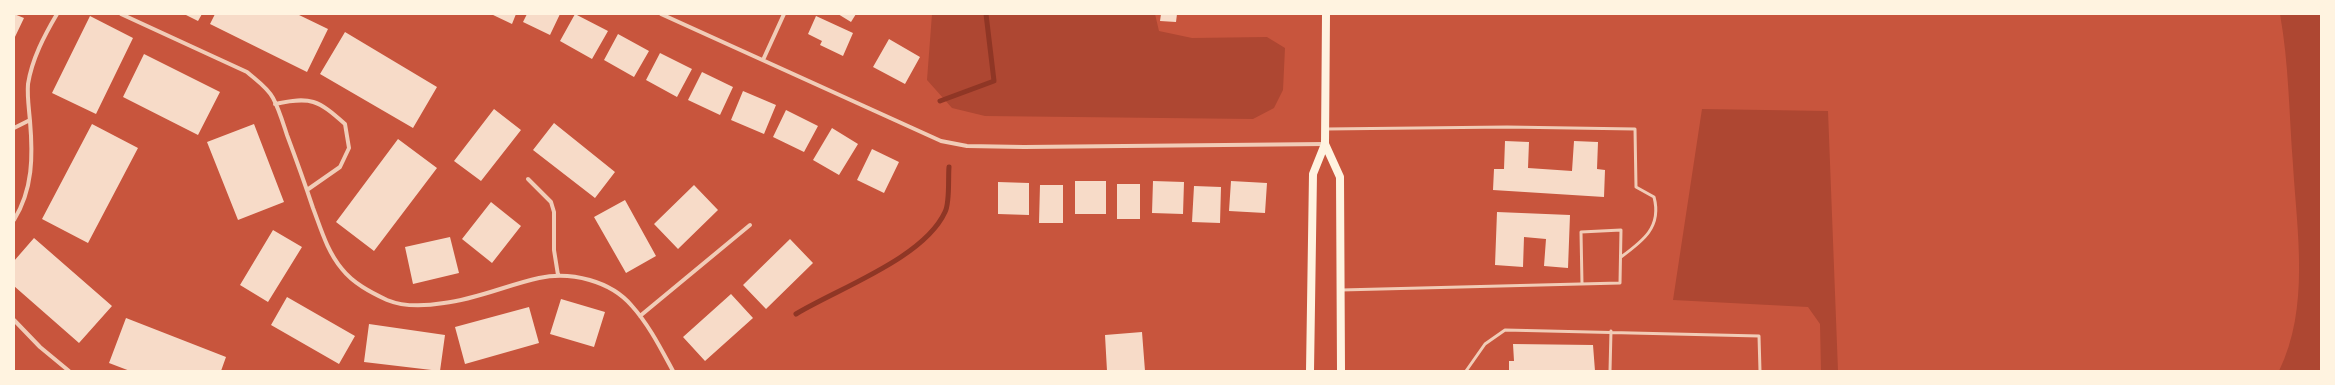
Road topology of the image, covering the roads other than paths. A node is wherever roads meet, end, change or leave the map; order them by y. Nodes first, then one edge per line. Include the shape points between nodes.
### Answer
1 (57, 14) edge
2 (121, 14) edge
3 (661, 14) edge
4 (784, 14) edge
5 (1326, 14) edge
6 (763, 60) junction
7 (275, 104) junction
8 (30, 120) junction
9 (14, 128) edge
10 (1325, 129) junction
11 (1325, 144) junction
12 (528, 179) dead end
13 (307, 190) junction
14 (14, 220) edge
15 (750, 225) dead end
16 (1620, 257) junction
17 (558, 275) junction
18 (1582, 284) junction
19 (1341, 290) junction
20 (640, 316) junction
21 (14, 320) edge
22 (1611, 331) junction
23 (69, 371) edge
24 (673, 371) edge
25 (1310, 371) edge
26 (1341, 371) edge
27 (1466, 371) edge
28 (1610, 371) edge
29 (1760, 371) edge

1 - 8 street via 32,67 28,85
2 - 7 street via 247,72 262,85
3 - 6 street
4 - 6 street
5 - 10 main road
6 - 11 street via 941,141 968,146
7 - 13 street
7 - 13 street via 299,98 317,102 345,124 349,148 340,167
8 - 9 street
8 - 14 street via 31,180 23,205
10 - 11 main road
10 - 16 lane via 1635,128 1636,187 1654,197 1658,211 1653,226 1641,243
11 - 19 main road via 1340,177
11 - 25 main road via 1313,174
12 - 17 street via 551,202 554,212 554,250
13 - 17 street via 327,244 342,269 368,291 389,301 410,305 451,302
15 - 20 street
16 - 18 lane via 1620,284
16 - 18 lane via 1621,230 1580,232
17 - 20 street via 578,277 610,288 632,305
18 - 19 lane
19 - 26 main road
20 - 24 street
21 - 23 street via 40,347
22 - 27 lane via 1505,330 1485,344
22 - 28 lane
22 - 29 lane via 1759,336

